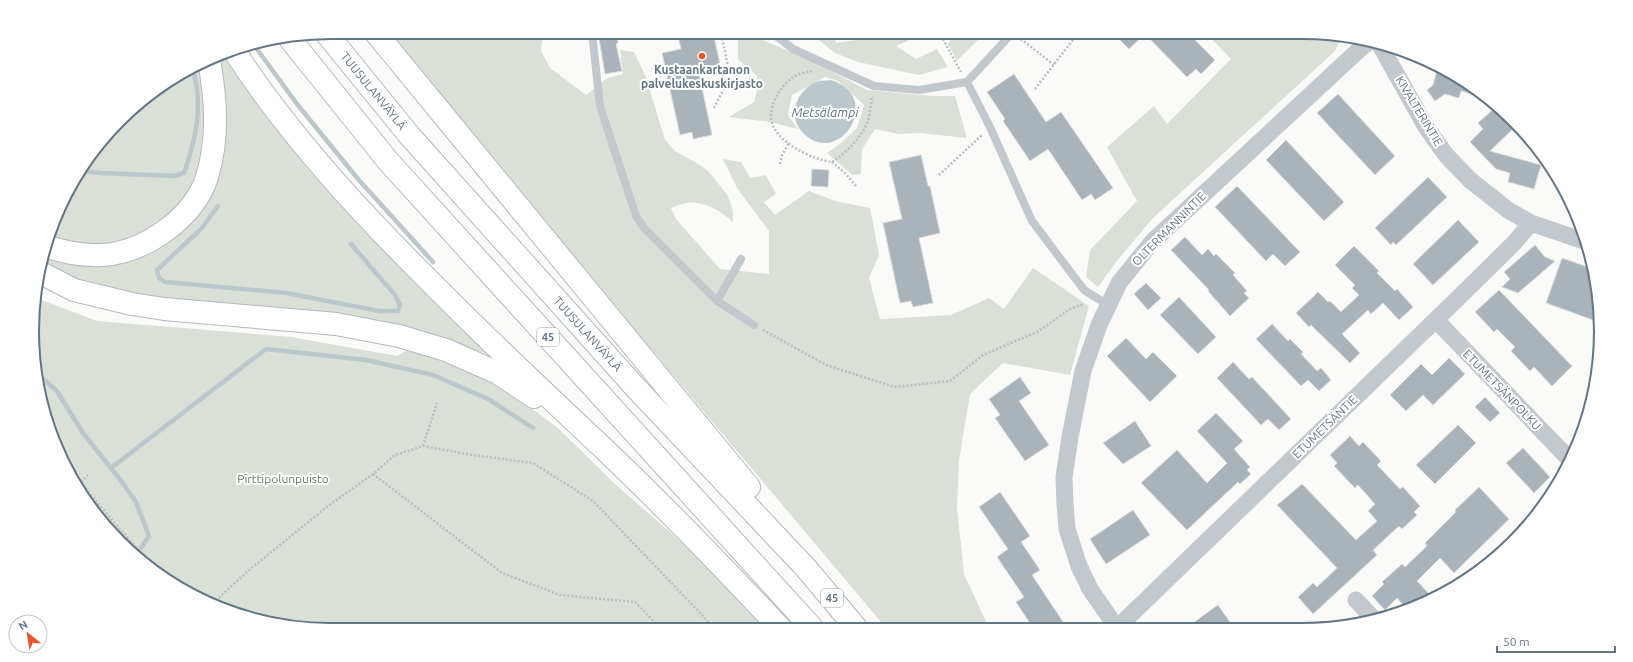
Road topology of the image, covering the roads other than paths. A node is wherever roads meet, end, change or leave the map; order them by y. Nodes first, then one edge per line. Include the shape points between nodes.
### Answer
1 (331, 39) edge
2 (381, 39) edge
3 (593, 39) edge
4 (780, 39) edge
5 (1007, 39) edge
6 (292, 41) edge
7 (1364, 46) edge
8 (1383, 50) edge
9 (236, 54) edge
10 (210, 65) edge
11 (967, 82) junction
12 (1531, 223) junction
13 (1580, 240) edge
14 (51, 248) edge
15 (741, 259) dead end
16 (45, 275) edge
17 (717, 301) junction
18 (1102, 302) junction
19 (1436, 320) junction
20 (754, 325) road end
21 (606, 450) junction
22 (1566, 456) edge
23 (806, 568) junction
24 (1356, 600) dead end
25 (1370, 615) edge
26 (774, 623) edge
27 (808, 623) edge
28 (852, 623) edge
29 (1114, 623) edge
30 (1122, 623) edge

1 - 23 highway, TUUSULANVÄYLÄ / 45 via 409,135 635,387
2 - 23 highway via 753,492
3 - 17 lane via 600,106 636,216 644,228
4 - 11 lane via 793,49 874,86 919,90
5 - 11 lane
6 - 27 highway, 45 via 388,161
7 - 18 street, OLTERMANNINTIE via 1152,242
8 - 12 street, KIVALTERINTIE via 1426,127 1446,155 1486,193
9 - 21 highway via 303,144 372,222 492,343
10 - 14 highway via 216,122 212,154 206,178 198,195 182,216 163,233 120,253 81,255
11 - 18 lane via 1032,221 1084,290
12 - 13 street, KIVALTERINTIE
12 - 19 street, ETUMETSÄNTIE
15 - 17 lane
16 - 21 highway via 74,290 164,310 336,324 398,336 446,350 498,373
17 - 20 lane
18 - 29 street, OLTERMANNINTIE via 1083,370 1064,484 1067,529 1072,548 1090,589
19 - 22 street, ETUMETSÄNPOLKU
19 - 30 street, ETUMETSÄNTIE
21 - 26 highway
23 - 28 highway, TUUSULANVÄYLÄ / 45
24 - 25 street

